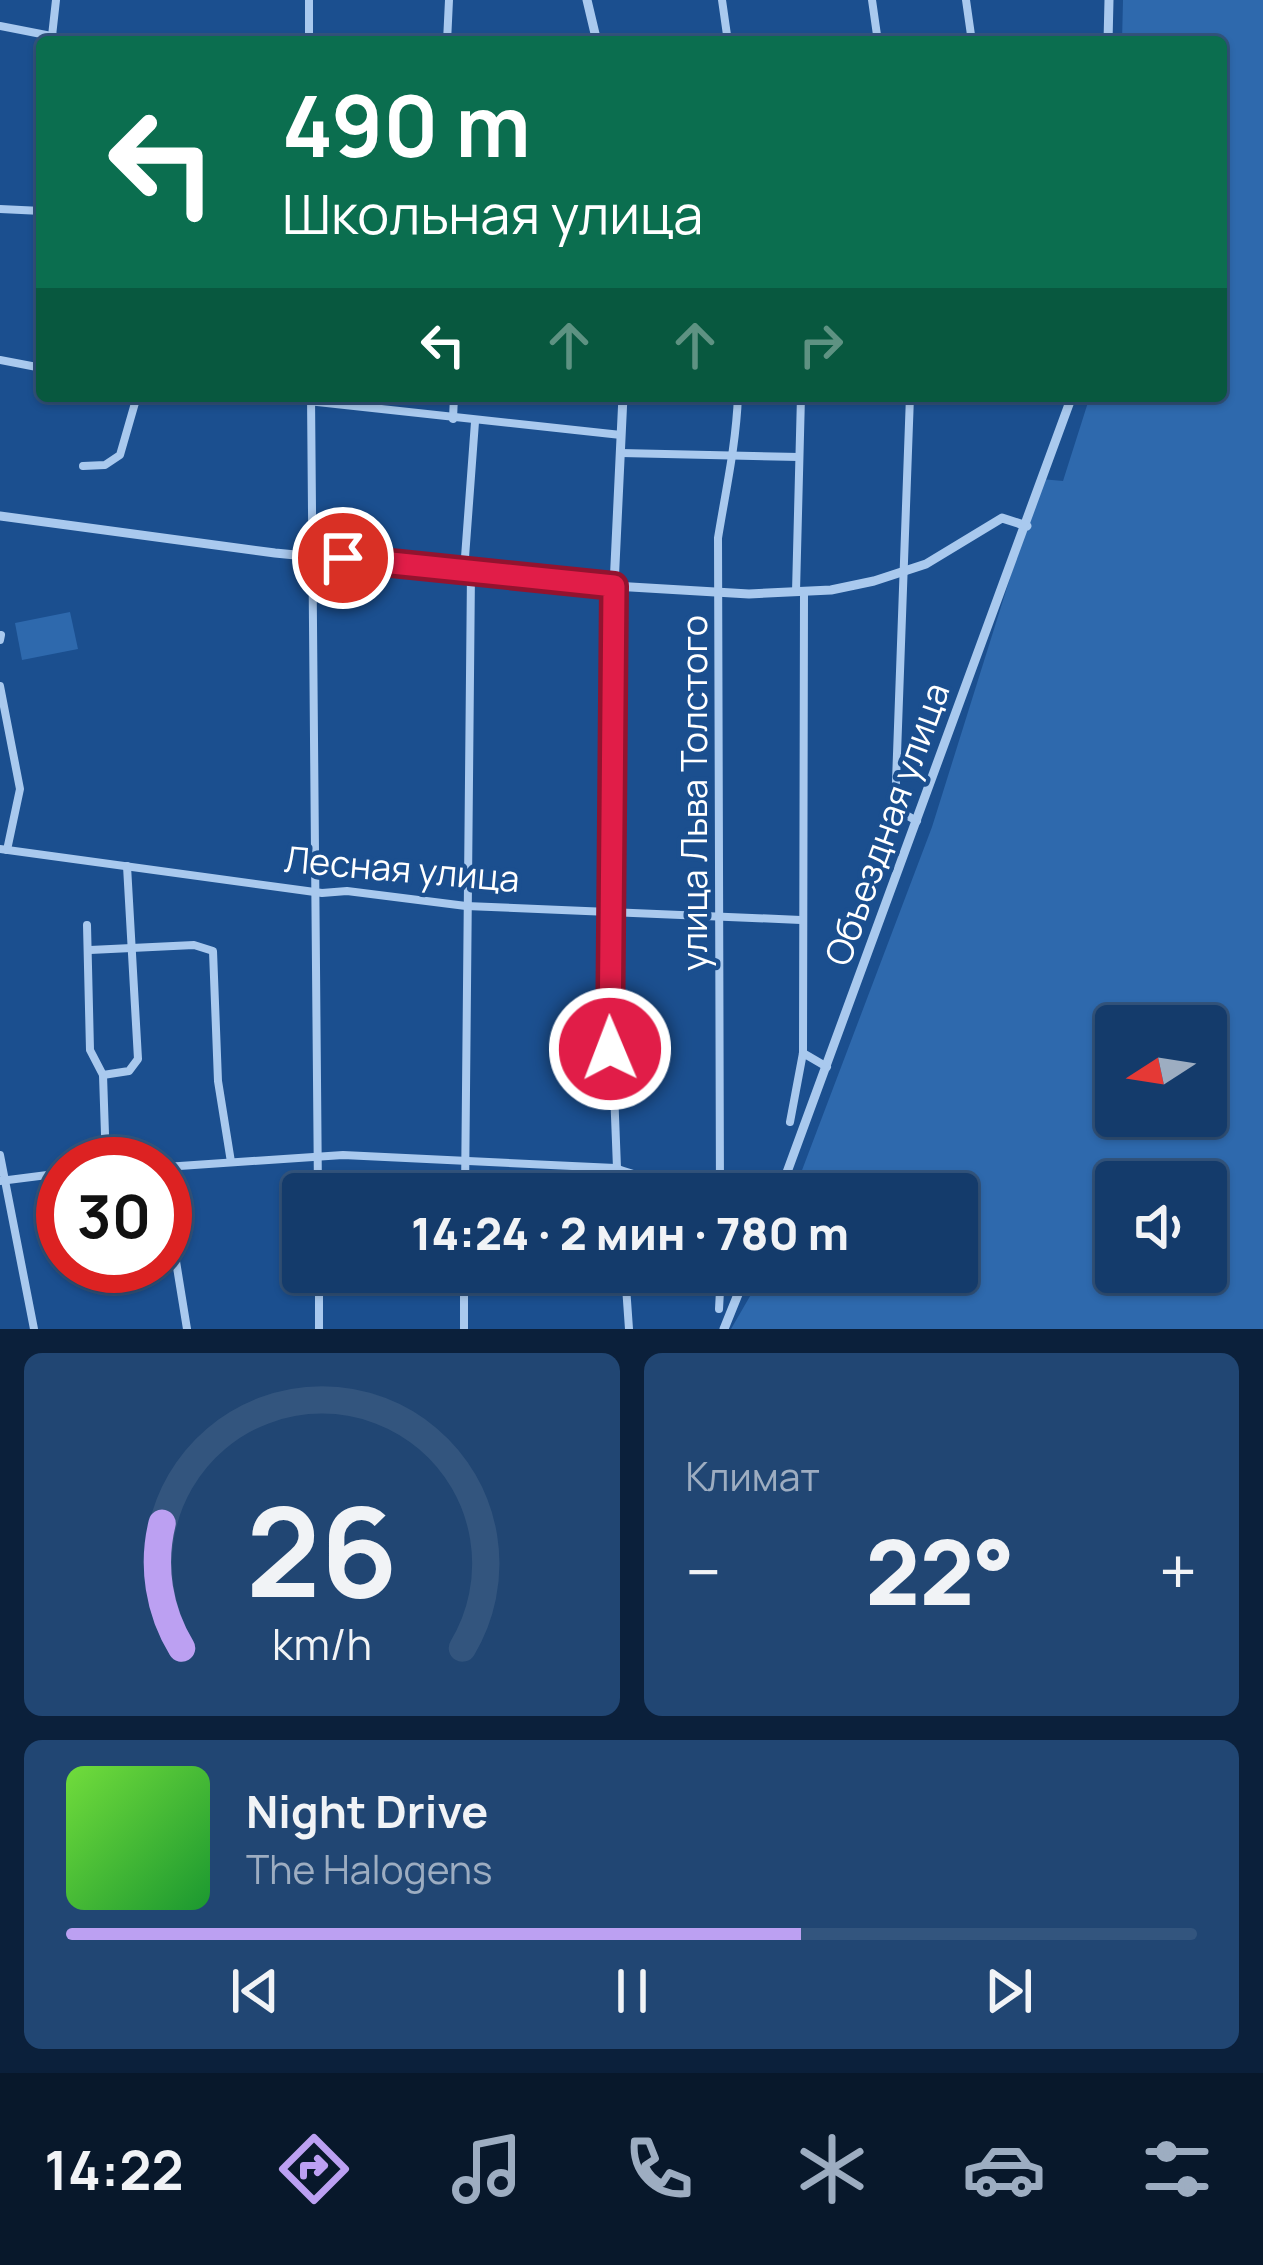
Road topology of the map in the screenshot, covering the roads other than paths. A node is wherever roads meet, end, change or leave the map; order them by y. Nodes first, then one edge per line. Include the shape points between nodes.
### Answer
1 (56, 0) edge
2 (309, 0) edge
3 (449, 0) edge
4 (587, 0) edge
5 (722, 0) edge
6 (872, 0) edge
7 (966, 0) edge
8 (1109, 0) edge
9 (0, 26) edge
10 (52, 36) joint
11 (309, 36) edge
12 (447, 36) edge
13 (596, 36) edge
14 (727, 36) edge
15 (877, 36) edge
16 (971, 36) edge
17 (1108, 36) edge
18 (0, 209) edge
19 (36, 211) edge
20 (0, 360) edge
21 (36, 367) edge
22 (135, 402) edge
23 (311, 402) edge
24 (332, 402) edge
25 (454, 402) edge
26 (623, 402) edge
27 (737, 402) edge
28 (801, 402) edge
29 (910, 402) edge
30 (1070, 402) edge
31 (453, 419) junction
32 (475, 422) junction
33 (621, 435) junction
34 (621, 454) junction
35 (733, 455) junction
36 (799, 458) junction
37 (82, 466) dead end
38 (0, 516) edge
39 (1027, 526) junction
40 (312, 556) junction
41 (468, 571) junction
42 (903, 572) junction
43 (614, 586) junction
44 (721, 593) junction
45 (800, 593) junction
46 (0, 686) edge
47 (916, 821) junction
48 (3, 850) edge
49 (127, 866) junction
50 (313, 891) junction
51 (466, 905) junction
52 (609, 913) junction
53 (722, 919) junction
54 (801, 920) junction
55 (87, 925) dead end
56 (90, 950) junction
57 (134, 950) junction
58 (803, 1053) junction
59 (827, 1067) junction
60 (103, 1075) junction
61 (790, 1122) dead end
62 (105, 1137) edge
63 (0, 1155) edge
64 (317, 1156) junction
65 (465, 1160) junction
66 (231, 1162) junction
67 (192, 1165) edge
68 (614, 1168) junction
69 (317, 1173) edge
70 (465, 1173) edge
71 (615, 1173) edge
72 (628, 1173) edge
73 (720, 1173) edge
74 (786, 1173) edge
75 (36, 1177) edge
76 (2, 1181) edge
77 (181, 1293) edge
78 (319, 1293) edge
79 (464, 1293) edge
80 (626, 1293) edge
81 (720, 1293) edge
82 (739, 1293) edge
83 (719, 1309) dead end
84 (34, 1329) edge
85 (187, 1329) edge
86 (319, 1329) edge
87 (464, 1329) edge
88 (629, 1329) edge
89 (724, 1329) edge

1 - 10 street
2 - 11 street
3 - 12 street
4 - 13 street
5 - 14 street
6 - 15 street
7 - 16 street
8 - 17 street
9 - 10 street
18 - 19 street
20 - 21 street
22 - 37 street via 120,455
23 - 40 street
24 - 31 street
25 - 31 street
26 - 33 street
27 - 35 street, улица Льва Толстого
28 - 36 street
29 - 42 street
30 - 39 street, Объездная улица
31 - 32 street
32 - 33 street
32 - 41 street
33 - 34 street
34 - 35 street
34 - 43 street
35 - 36 street
35 - 44 street, улица Льва Толстого via 718,538
36 - 45 street
38 - 40 street
39 - 42 street via 1002,518
39 - 47 street, Объездная улица
40 - 41 street
40 - 50 street
41 - 43 street
41 - 51 street
42 - 45 street
42 - 47 street via 895,809
43 - 44 street
43 - 52 street
44 - 45 street
44 - 53 street, улица Льва Толстого
45 - 54 street
46 - 48 street via 20,789
47 - 59 street, Объездная улица
48 - 49 street, Лесная улица
49 - 50 street, Лесная улица
49 - 57 street
50 - 51 street, Лесная улица
50 - 64 street
51 - 52 street, Лесная улица
51 - 65 street
52 - 53 street, Лесная улица
52 - 68 street
53 - 54 street, Лесная улица
53 - 73 street, улица Льва Толстого
54 - 58 street
55 - 56 street
56 - 57 street
56 - 60 street via 90,1049
57 - 60 street via 138,1059 128,1071
57 - 66 street via 213,951 218,1081
58 - 59 street
58 - 61 street
59 - 74 street, Объездная улица
60 - 62 street
63 - 76 street
64 - 65 street
64 - 66 street
64 - 69 street
65 - 68 street
65 - 70 street
66 - 67 street
68 - 71 street
68 - 72 street
75 - 76 street
76 - 84 street
77 - 85 street
78 - 86 street
79 - 87 street
80 - 88 street
81 - 83 street
82 - 89 street

